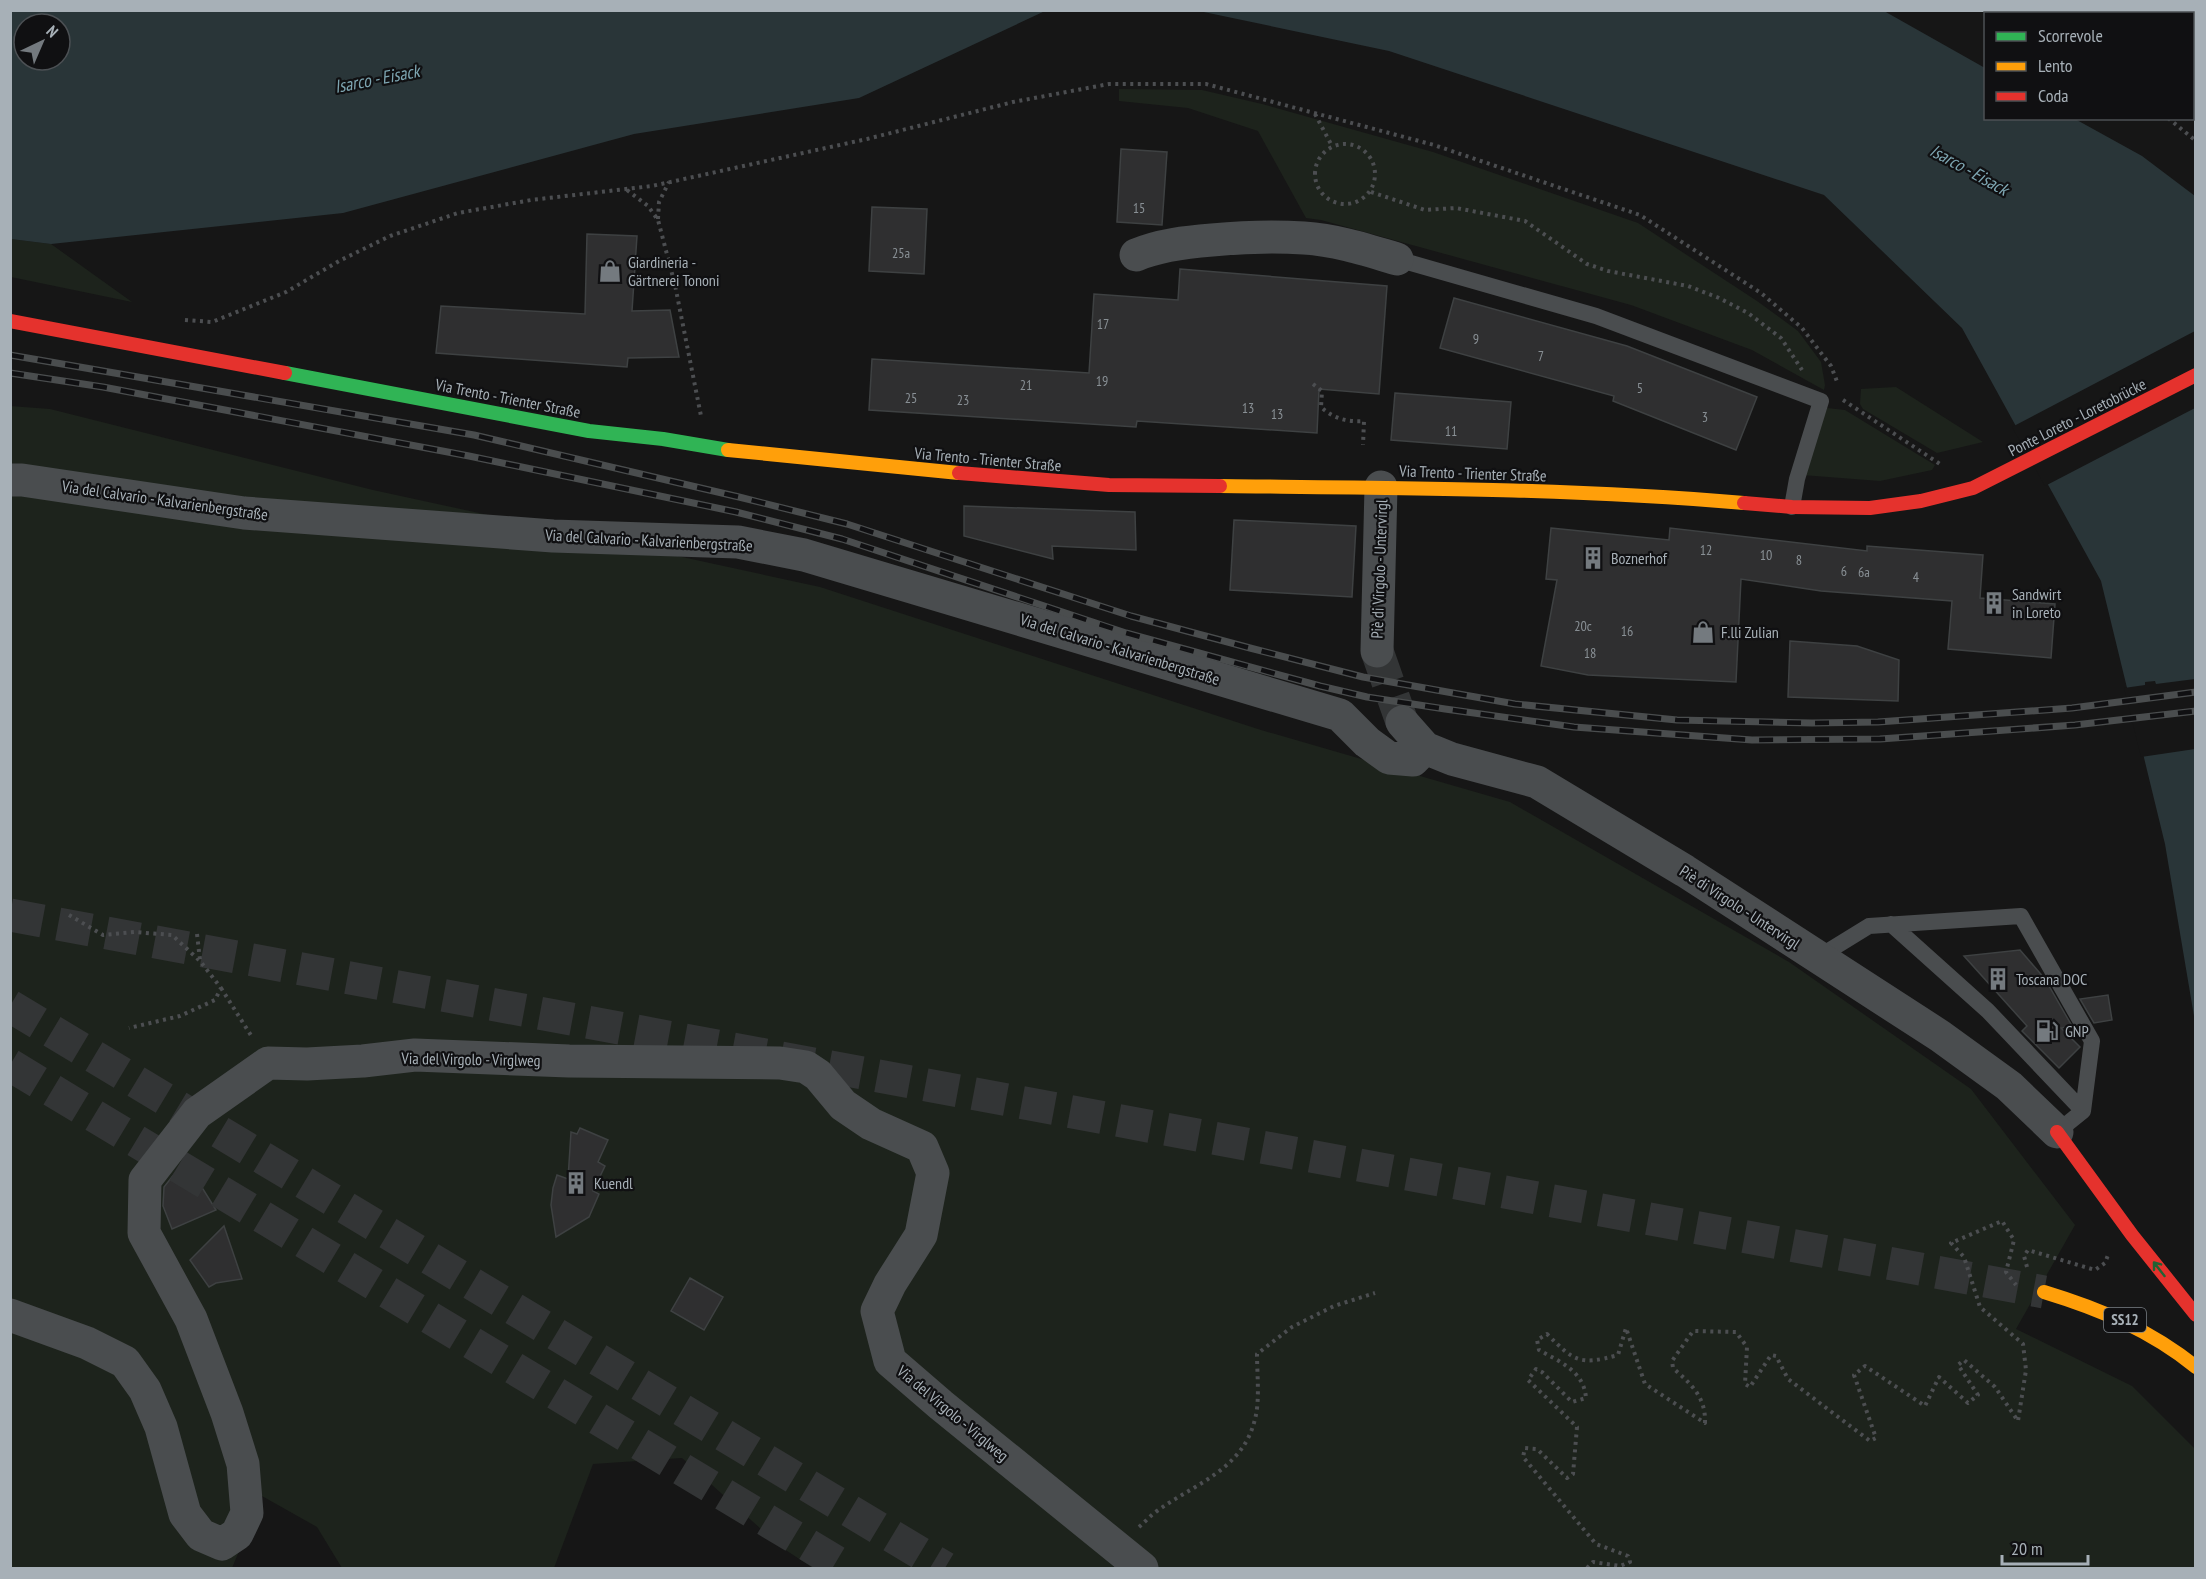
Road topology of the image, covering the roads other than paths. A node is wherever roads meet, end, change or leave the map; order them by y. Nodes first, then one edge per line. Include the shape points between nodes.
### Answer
1 (1136, 255) dead end
2 (1397, 259) joint
3 (10, 321) edge
4 (2196, 375) edge
5 (10, 480) edge
6 (1381, 487) junction
7 (1973, 488) joint
8 (1792, 507) junction
9 (1377, 651) tunnel mouth
10 (1402, 722) tunnel mouth
11 (1425, 748) junction
12 (1891, 924) junction
13 (1817, 958) junction
14 (2083, 1111) junction
15 (2057, 1132) junction
16 (2044, 1292) tunnel mouth
17 (10, 1315) edge
18 (2196, 1315) edge
19 (2196, 1367) edge
20 (1131, 1559) edge

1 - 2 street via 1191,242 1250,237 1305,238 1359,247
2 - 8 lane via 1596,316 1821,401
3 - 6 street, Via Trento - Trienter Straße via 589,431 706,446 914,470 1109,485
4 - 7 street, Ponte Loreto - Loretobrücke
5 - 11 street, Via del Calvario - Kalvarienbergstraße via 244,513 553,536 738,542 804,555 1340,715 1389,758 1413,760
6 - 8 street, Via Trento - Trienter Straße via 1652,495
6 - 9 street, Piè di Virgolo - Untervirgl
7 - 8 street, Via Trento - Trienter Straße via 1870,508
10 - 11 street, Piè di Virgolo - Untervirgl
11 - 13 street, Piè di Virgolo - Untervirgl via 1537,782 1685,871
12 - 13 lane via 1869,926
12 - 14 lane via 1988,1011
12 - 14 lane via 2020,916 2092,1041
13 - 15 street, Piè di Virgolo - Untervirgl via 1940,1036 2009,1086
14 - 15 lane
18 -> 15 street
16 - 19 street, SS12 via 2133,1323
17 - 20 street, Via del Virgolo - Virglweg via 87,1343 125,1362 145,1390 161,1427 185,1514 201,1535 222,1544 237,1534 247,1513 243,1464 191,1319 144,1233 145,1180 197,1113 268,1063 308,1065 415,1055 806,1066 843,1105 871,1124 922,1147 933,1173 921,1235 877,1311 890,1361

